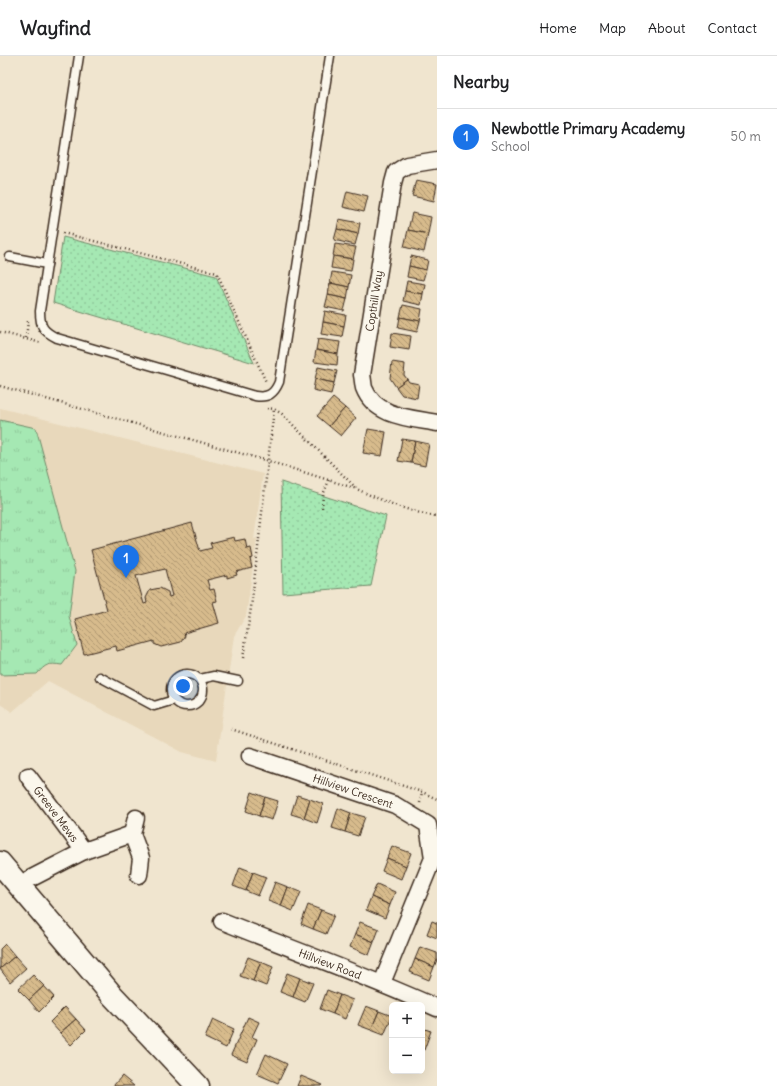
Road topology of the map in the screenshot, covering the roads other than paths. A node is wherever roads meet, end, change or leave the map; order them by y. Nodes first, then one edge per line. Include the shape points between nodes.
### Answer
1 (79, 56) edge
2 (330, 56) edge
3 (437, 160) edge
4 (10, 257) dead end
5 (47, 264) junction
6 (437, 423) edge
7 (100, 677) dead end
8 (200, 679) junction
9 (238, 681) dead end
10 (174, 700) junction
11 (250, 756) dead end
12 (28, 776) dead end
13 (136, 818) dead end
14 (132, 834) junction
15 (84, 851) junction
16 (0, 864) edge
17 (139, 875) dead end
18 (18, 885) junction
19 (222, 921) dead end
20 (382, 983) junction
21 (437, 1008) edge
22 (198, 1086) edge

1 - 5 lane
2 - 5 lane via 279,382 273,392 263,397 255,396 48,334 40,321
3 - 6 street, Copthill Way via 407,165 396,172 362,375 364,388 375,404 393,415
4 - 5 lane
7 - 10 lane via 154,706
8 - 9 lane via 214,676
8 - 10 lane via 189,674 177,677 171,688
8 - 10 lane via 204,692 197,703 184,706
11 - 20 street, Hillview Crescent via 395,805 428,825 433,858
12 - 15 street, Greeve Mews
13 - 14 street
14 - 15 street, Greeve Mews
14 - 17 street via 141,858
15 - 18 street, Greeve Mews
16 - 18 main road
18 - 22 main road via 112,995
19 - 20 street, Hillview Road
20 - 21 street, Hillview Road

